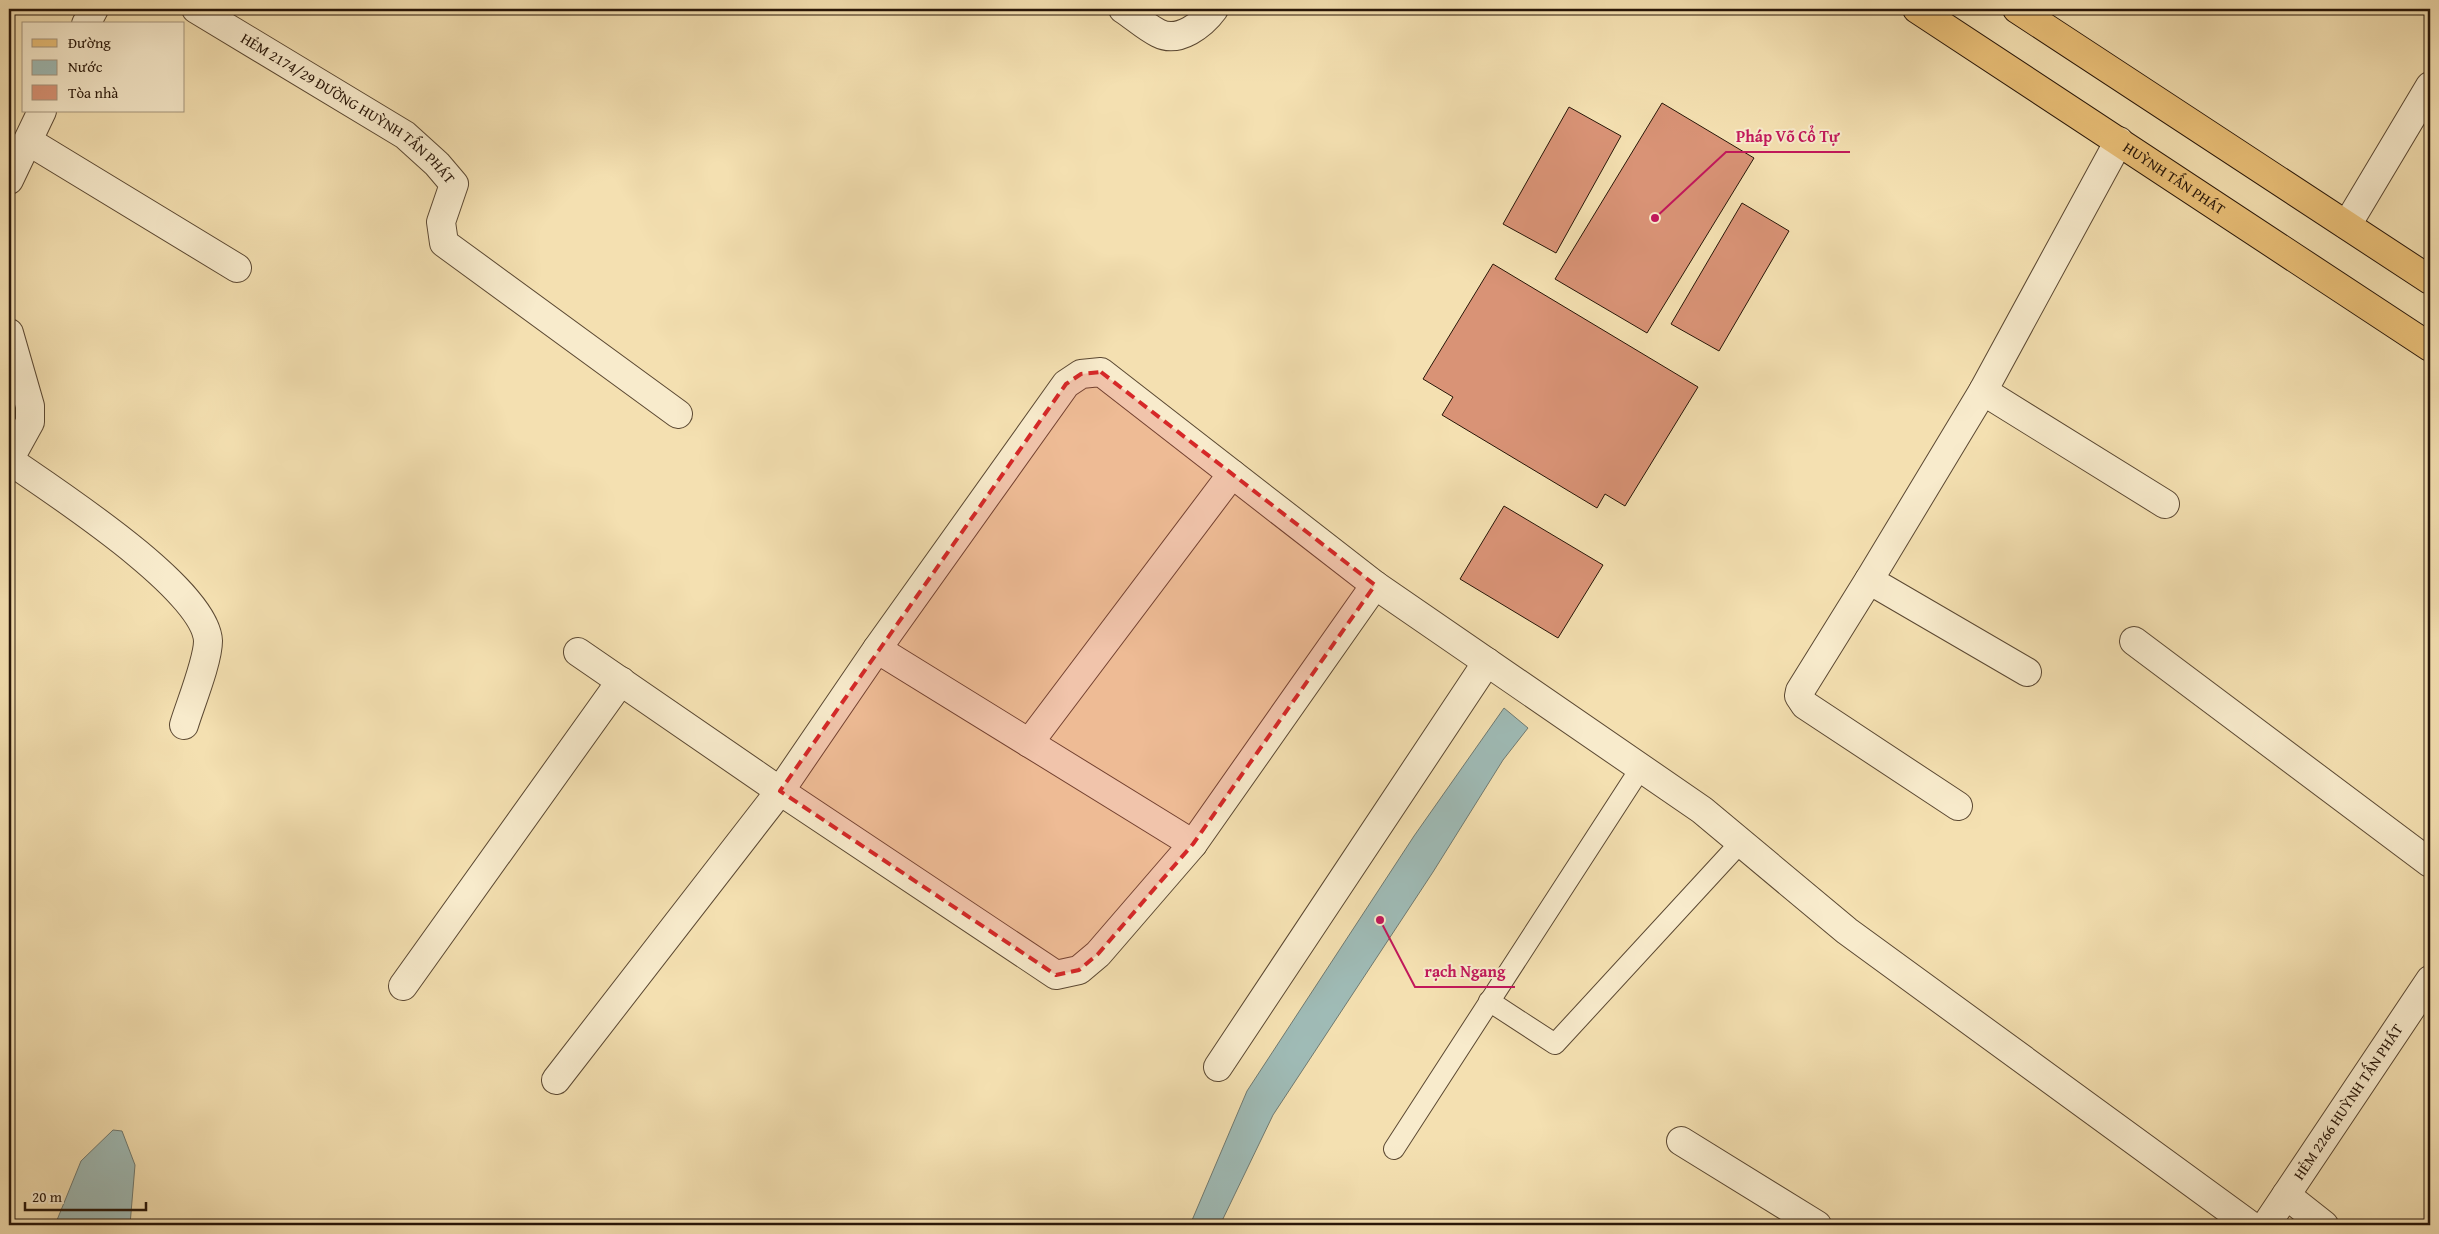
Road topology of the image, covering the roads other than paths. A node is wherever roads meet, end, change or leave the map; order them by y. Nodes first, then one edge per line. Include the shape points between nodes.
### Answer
1 (94, 9) edge
2 (196, 9) edge
3 (1123, 9) edge
4 (1214, 9) edge
5 (1917, 9) edge
6 (2017, 9) edge
7 (87, 22) edge
8 (2430, 86) edge
9 (42, 112) edge
10 (28, 141) junction
11 (2119, 141) junction
12 (9, 180) edge
13 (2347, 225) junction
14 (237, 268) dead end
15 (2430, 280) edge
16 (9, 333) edge
17 (2430, 347) edge
18 (1983, 391) junction
19 (678, 414) dead end
20 (9, 460) edge
21 (1232, 474) junction
22 (2165, 504) dead end
23 (1869, 580) junction
24 (1375, 585) junction
25 (2134, 641) dead end
26 (877, 649) junction
27 (578, 652) dead end
28 (1487, 662) junction
29 (2028, 672) dead end
30 (621, 681) junction
31 (184, 725) dead end
32 (1029, 743) junction
33 (1642, 766) junction
34 (780, 791) junction
35 (1958, 806) dead end
36 (1741, 842) junction
37 (1192, 844) junction
38 (2430, 863) edge
39 (2430, 980) edge
40 (403, 986) dead end
41 (1489, 1001) junction
42 (1218, 1067) dead end
43 (556, 1080) dead end
44 (1682, 1141) dead end
45 (1394, 1149) dead end
46 (2286, 1195) junction
47 (1817, 1225) edge
48 (2250, 1225) edge
49 (2266, 1225) edge
50 (2324, 1225) edge

1 - 7 street
2 - 19 street, HẺM 2174/29 ĐƯỜNG HUỲNH TẤN PHÁT via 405,135 454,184 441,222 444,243
3 - 4 street via 1160,34 1177,35 1204,22
5 - 11 main road, HUỲNH TẤN PHÁT
6 - 13 main road
8 - 13 street
9 - 10 street
10 - 12 street
10 - 14 street
11 - 17 main road, HUỲNH TẤN PHÁT
11 - 18 street
13 - 15 main road
16 - 20 street via 30,406 30,422
18 - 22 street
18 - 23 street
20 - 31 street via 94,518 170,583 204,625 208,642
21 - 24 street
21 - 26 street via 1101,372 1081,374 1066,384
21 - 32 street
23 - 29 street
23 - 35 street via 1799,696 1805,705
24 - 28 street
24 - 37 street
25 - 38 street
26 - 32 street
26 - 34 street
27 - 30 street
28 - 33 street
28 - 42 street
30 - 34 street
30 - 40 street
32 - 37 street
33 - 36 street
33 - 41 lane
34 - 37 street via 1056,975 1079,970 1098,954
34 - 43 street
36 - 41 lane via 1555,1044
36 - 48 street via 1847,930
39 - 46 street, HẺM 2266 HUỲNH TẤN PHÁT
41 - 45 lane
44 - 47 street
46 - 49 street, HẺM 2266 HUỲNH TẤN PHÁT
46 - 50 street

